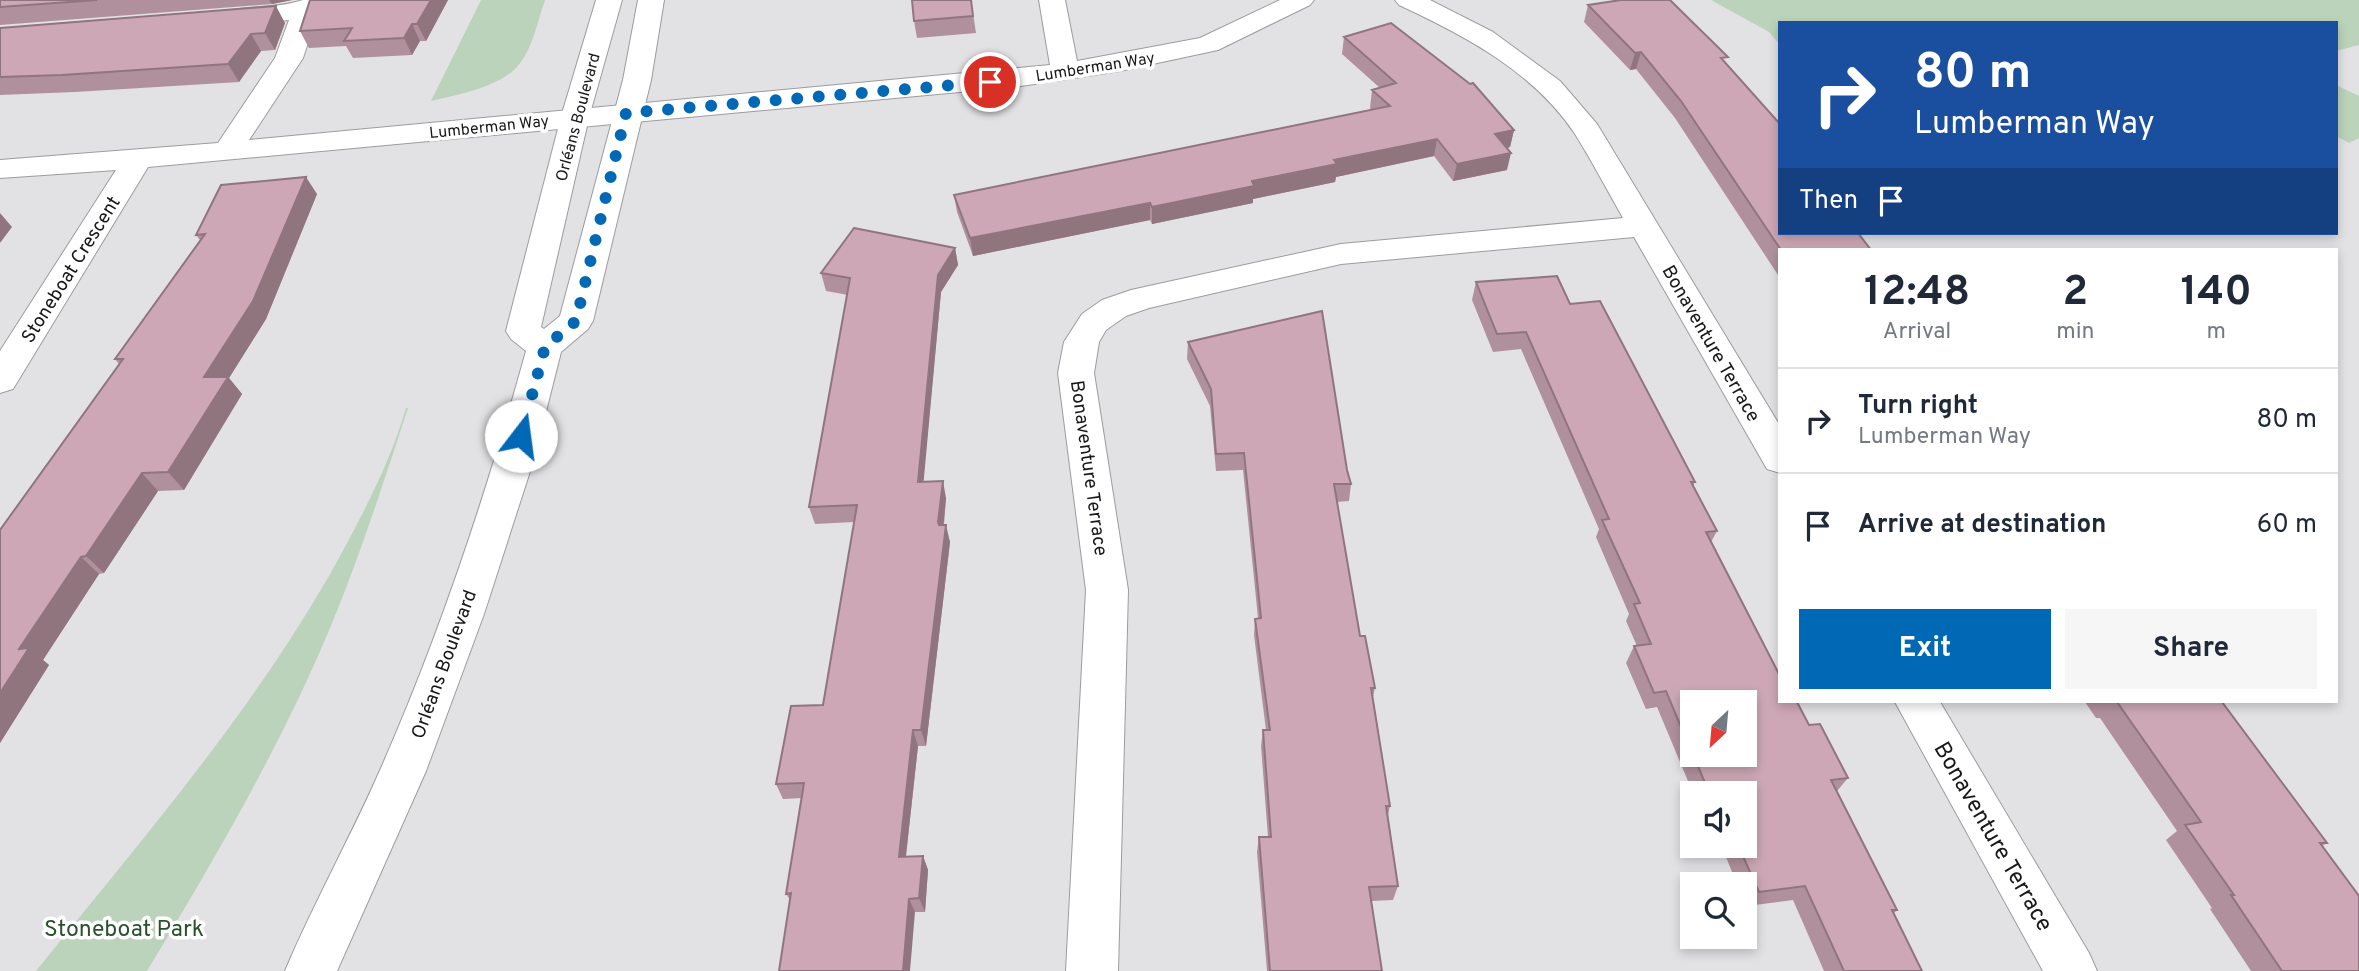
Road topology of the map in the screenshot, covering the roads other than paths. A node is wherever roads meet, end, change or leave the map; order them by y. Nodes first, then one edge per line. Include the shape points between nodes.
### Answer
1 (609, 0) edge
2 (650, 0) edge
3 (1052, 0) edge
4 (1301, 0) edge
5 (1408, 0) edge
6 (316, 4) edge
7 (203, 20) edge
8 (1065, 72) junction
9 (626, 113) junction
10 (575, 117) junction
11 (228, 150) junction
12 (138, 159) junction
13 (0, 169) edge
14 (1643, 226) junction
15 (545, 347) junction
16 (0, 380) edge
17 (1778, 457) edge
18 (1918, 703) edge
19 (311, 971) edge
20 (1092, 971) edge
21 (2071, 971) edge

1 - 10 street, Orléans Boulevard
2 - 9 street via 637,80
3 - 8 street
4 - 8 street, Lumberman Way via 1208,44
5 - 14 street, Bonaventure Terrace via 1483,35 1547,83 1587,130
6 - 7 street via 272,15
6 - 11 street via 289,58
8 - 9 street, Lumberman Way
9 - 10 street, Lumberman Way
9 - 15 street via 576,321
10 - 11 street, Lumberman Way
10 - 15 street, Orléans Boulevard via 523,331
11 - 12 street, Lumberman Way
12 - 13 street, Lumberman Way
12 - 16 street, Stoneboat Crescent
14 - 17 street, Bonaventure Terrace
14 - 20 street, Bonaventure Terrace via 1341,254 1143,298 1114,306 1093,319 1078,347 1076,373 1107,590
15 - 19 street, Orléans Boulevard via 515,459 463,614 403,771
18 - 21 street, Bonaventure Terrace

